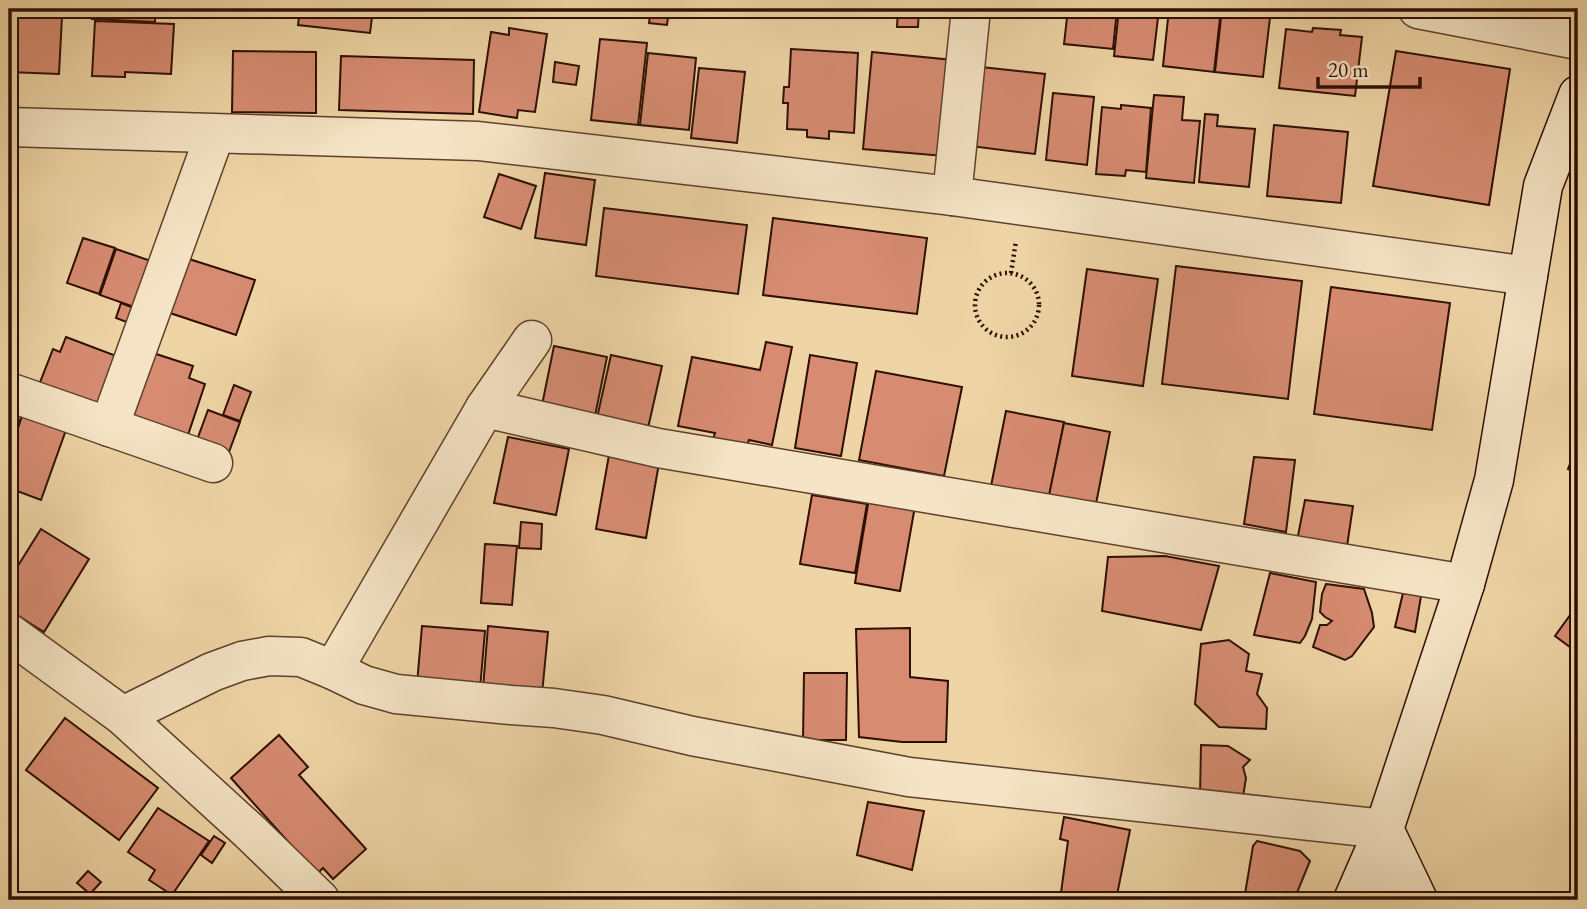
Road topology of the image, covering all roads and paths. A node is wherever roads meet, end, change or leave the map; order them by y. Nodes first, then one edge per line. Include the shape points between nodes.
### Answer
1 (971, 9) edge
2 (1418, 9) edge
3 (1578, 40) edge
4 (1578, 95) edge
5 (9, 127) edge
6 (215, 134) junction
7 (952, 196) junction
8 (1528, 276) junction
9 (1003, 337) joint
10 (532, 340) dead end
11 (9, 392) edge
12 (485, 408) junction
13 (109, 427) junction
14 (213, 463) dead end
15 (1465, 584) junction
16 (9, 633) edge
17 (333, 670) junction
18 (123, 716) junction
19 (1384, 829) junction
20 (320, 900) edge
21 (1353, 900) edge
22 (1373, 900) edge
23 (1418, 900) edge

1 - 7 street
2 - 3 street
4 - 8 street via 1543,186
5 - 6 street
6 - 7 street via 478,141
6 - 13 street
7 - 8 street
8 - 15 street via 1494,480
9 - 9 path via 1027,331 1039,309 1033,285 1011,273 987,279 975,301 981,325
10 - 12 street
11 - 13 street
12 - 15 street via 658,448
12 - 17 street
13 - 14 street
15 - 19 street
16 - 18 street
17 - 18 street via 301,657 242,661
17 - 19 street via 396,694 603,715 909,777
18 - 20 street
19 - 21 street
19 - 22 street
19 - 23 street

